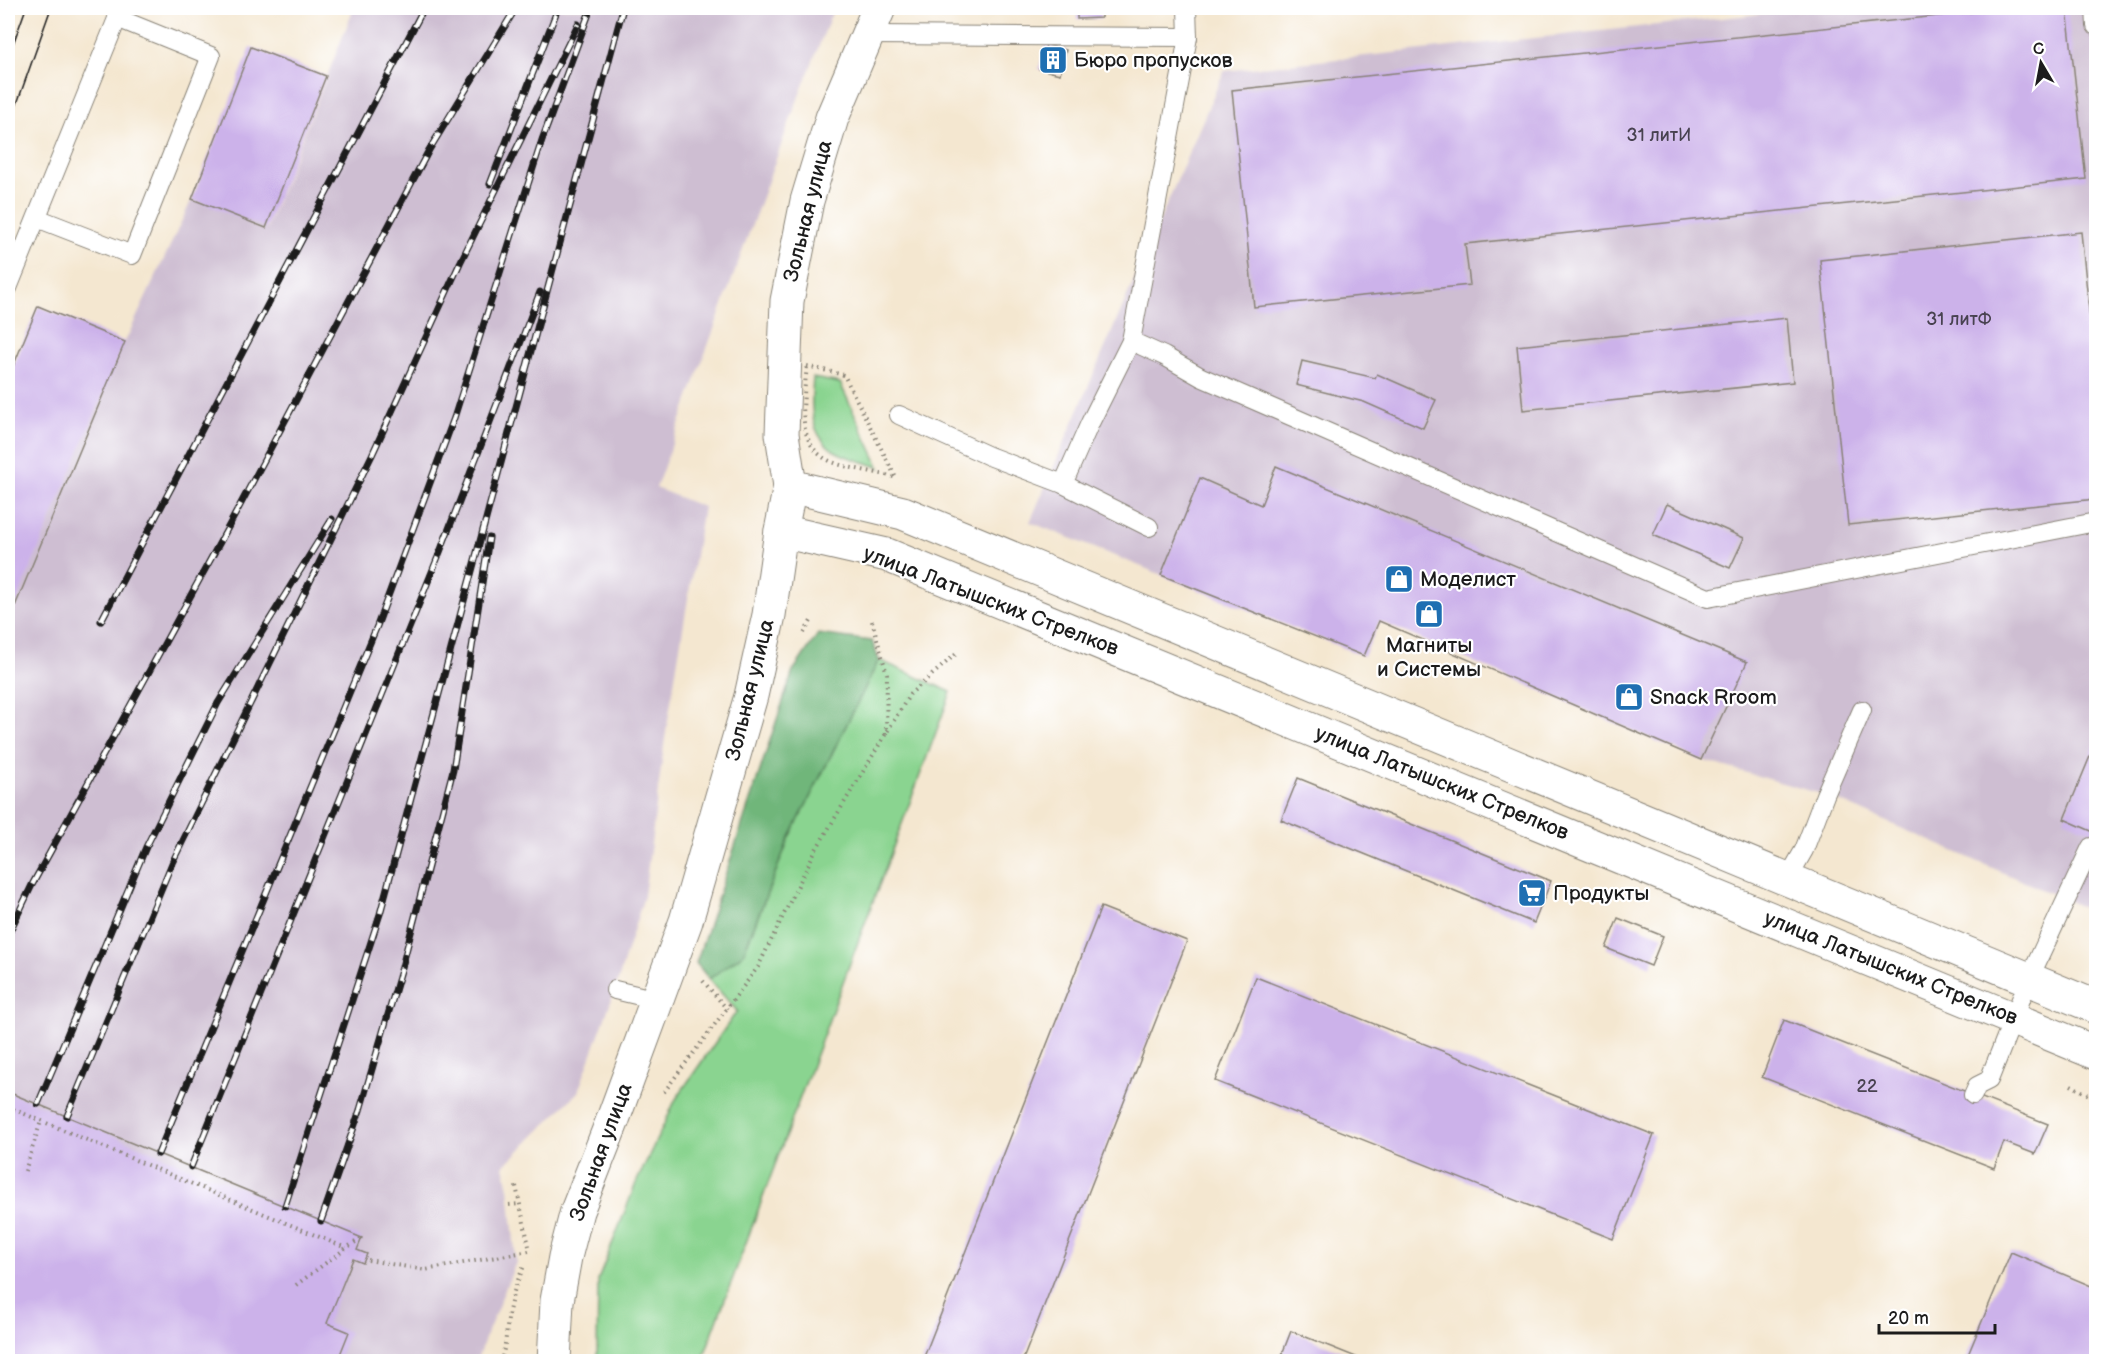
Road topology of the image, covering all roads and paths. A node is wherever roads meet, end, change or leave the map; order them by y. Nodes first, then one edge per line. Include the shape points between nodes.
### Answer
1 (1187, 8) edge
2 (2095, 8) edge
3 (119, 13) edge
4 (874, 21) edge
5 (2097, 26) edge
6 (1188, 37) junction
7 (36, 218) junction
8 (8, 288) edge
9 (1131, 341) junction
10 (807, 366) joint
11 (899, 415) dead end
12 (1063, 484) junction
13 (790, 486) junction
14 (2097, 522) edge
15 (1149, 527) dead end
16 (781, 531) junction
17 (872, 621) dead end
18 (956, 654) dead end
19 (1862, 710) dead end
20 (885, 736) junction
21 (2091, 847) dead end
22 (1788, 878) junction
23 (2029, 979) junction
24 (615, 990) dead end
25 (657, 1000) junction
26 (2097, 1007) edge
27 (2014, 1018) junction
28 (2097, 1053) edge
29 (1972, 1095) dead end
30 (660, 1096) dead end
31 (8, 1107) edge
32 (41, 1121) junction
33 (25, 1171) dead end
34 (516, 1186) dead end
35 (520, 1204) junction
36 (509, 1205) dead end
37 (362, 1238) dead end
38 (346, 1248) junction
39 (530, 1251) junction
40 (368, 1260) dead end
41 (296, 1285) dead end
42 (500, 1362) edge
43 (554, 1362) edge

1 - 6 lane
2 - 5 lane
3 - 7 lane
3 - 7 lane via 211,56 132,255
4 - 6 lane
4 - 13 street, Зольная улица via 832,118 807,201 787,301 782,434
6 - 9 lane
7 - 8 lane
9 - 12 lane
9 - 14 lane via 1201,377 1708,598
10 - 10 path via 804,427 812,446 831,461 896,478 844,375
11 - 12 lane
12 - 15 lane
13 - 16 street, Зольная улица
13 - 22 street, улица Латышских Стрелков via 903,513
16 - 25 street, Зольная улица via 769,615 751,696 686,921
16 - 27 street, улица Латышских Стрелков via 887,555
17 - 20 path via 887,674
18 - 20 path via 910,694
19 - 22 lane via 1804,850
20 - 30 path via 816,850 758,967
21 - 23 lane
22 - 23 street, улица Латышских Стрелков
23 - 26 street, улица Латышских Стрелков
23 - 27 lane
24 - 25 lane
25 - 43 street, Зольная улица via 577,1211 557,1301
27 - 28 street, улица Латышских Стрелков
27 - 29 lane via 1989,1080 1977,1086
31 - 32 path
32 - 33 path
32 - 38 path
34 - 35 path
35 - 36 path
35 - 39 path
37 - 38 path
38 - 41 path
39 - 40 path via 425,1270
39 - 42 path via 515,1291

